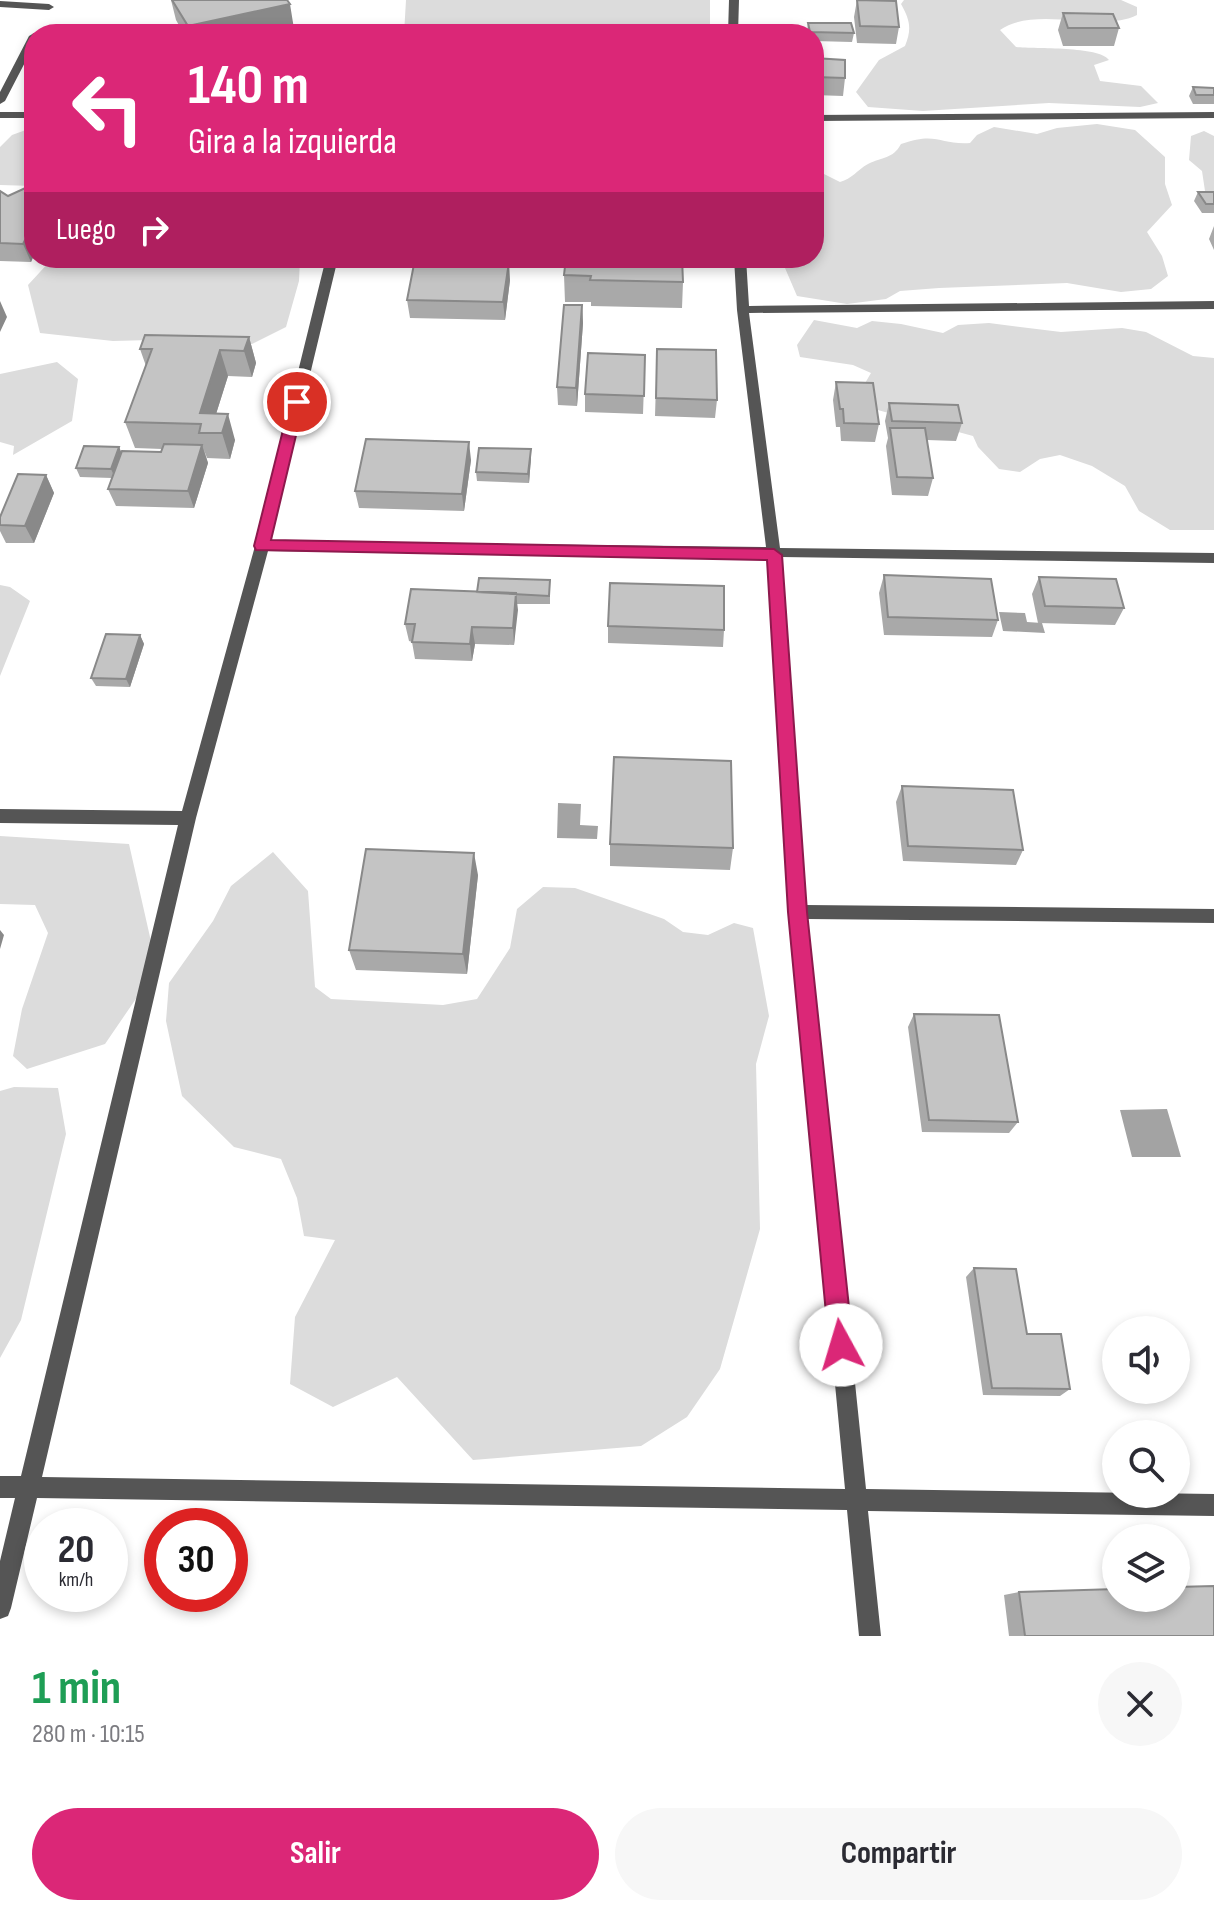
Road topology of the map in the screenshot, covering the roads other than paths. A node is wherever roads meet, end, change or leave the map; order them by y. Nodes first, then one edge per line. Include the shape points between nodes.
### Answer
1 (734, 0) edge
2 (0, 4) edge
3 (51, 4) edge
4 (40, 24) edge
5 (733, 24) edge
6 (24, 54) edge
7 (0, 101) edge
8 (0, 115) edge
9 (24, 115) edge
10 (1214, 115) edge
11 (824, 118) edge
12 (330, 268) edge
13 (741, 268) edge
14 (1214, 305) edge
15 (743, 310) junction
16 (262, 546) junction
17 (774, 555) junction
18 (1214, 558) edge
19 (0, 816) edge
20 (188, 818) junction
21 (798, 912) junction
22 (1214, 916) edge
23 (0, 1487) edge
24 (29, 1487) junction
25 (856, 1499) junction
26 (1214, 1505) edge
27 (0, 1608) edge
28 (870, 1636) edge

1 - 5 street
2 - 3 street
3 - 4 street
6 - 7 street
8 - 9 street
10 - 11 street
12 - 16 street
13 - 15 street
14 - 15 street
15 - 17 street
16 - 17 street
16 - 20 street
17 - 18 street
17 - 21 street
19 - 20 street
20 - 24 street
21 - 22 street
21 - 25 street
23 - 24 street
24 - 25 street
24 - 27 street
25 - 26 street
25 - 28 street

